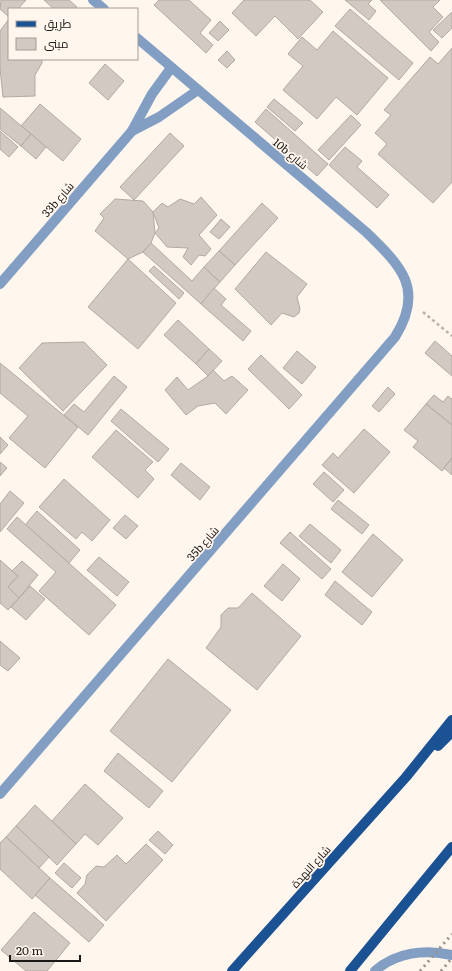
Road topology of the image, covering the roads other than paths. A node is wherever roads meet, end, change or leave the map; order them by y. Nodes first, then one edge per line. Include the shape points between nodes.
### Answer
1 (93, 0) edge
2 (103, 8) edge
3 (138, 39) edge
4 (171, 68) junction
5 (198, 90) junction
6 (132, 131) junction
7 (0, 284) edge
8 (409, 300) joint
9 (452, 720) edge
10 (452, 732) edge
11 (406, 777) junction
12 (0, 794) edge
13 (452, 847) edge
14 (452, 954) edge
15 (232, 971) edge
16 (350, 971) edge
17 (375, 971) edge

1 - 2 street
3 - 4 street, 10b شارع
4 - 5 street, 10b شارع
4 - 6 street, 33b شارع via 152,94
5 - 6 street, 33b شارع via 159,117
5 - 8 street, 10b شارع via 376,242 394,261 405,278
6 - 7 street, 33b شارع
8 - 12 street, 35b شارع via 403,324 395,337
9 - 11 main road, شارع النهدة
10 - 11 main road, شارع النهدة
11 - 15 main road, شارع النهدة
13 - 16 main road
14 - 17 street via 425,951 408,954

